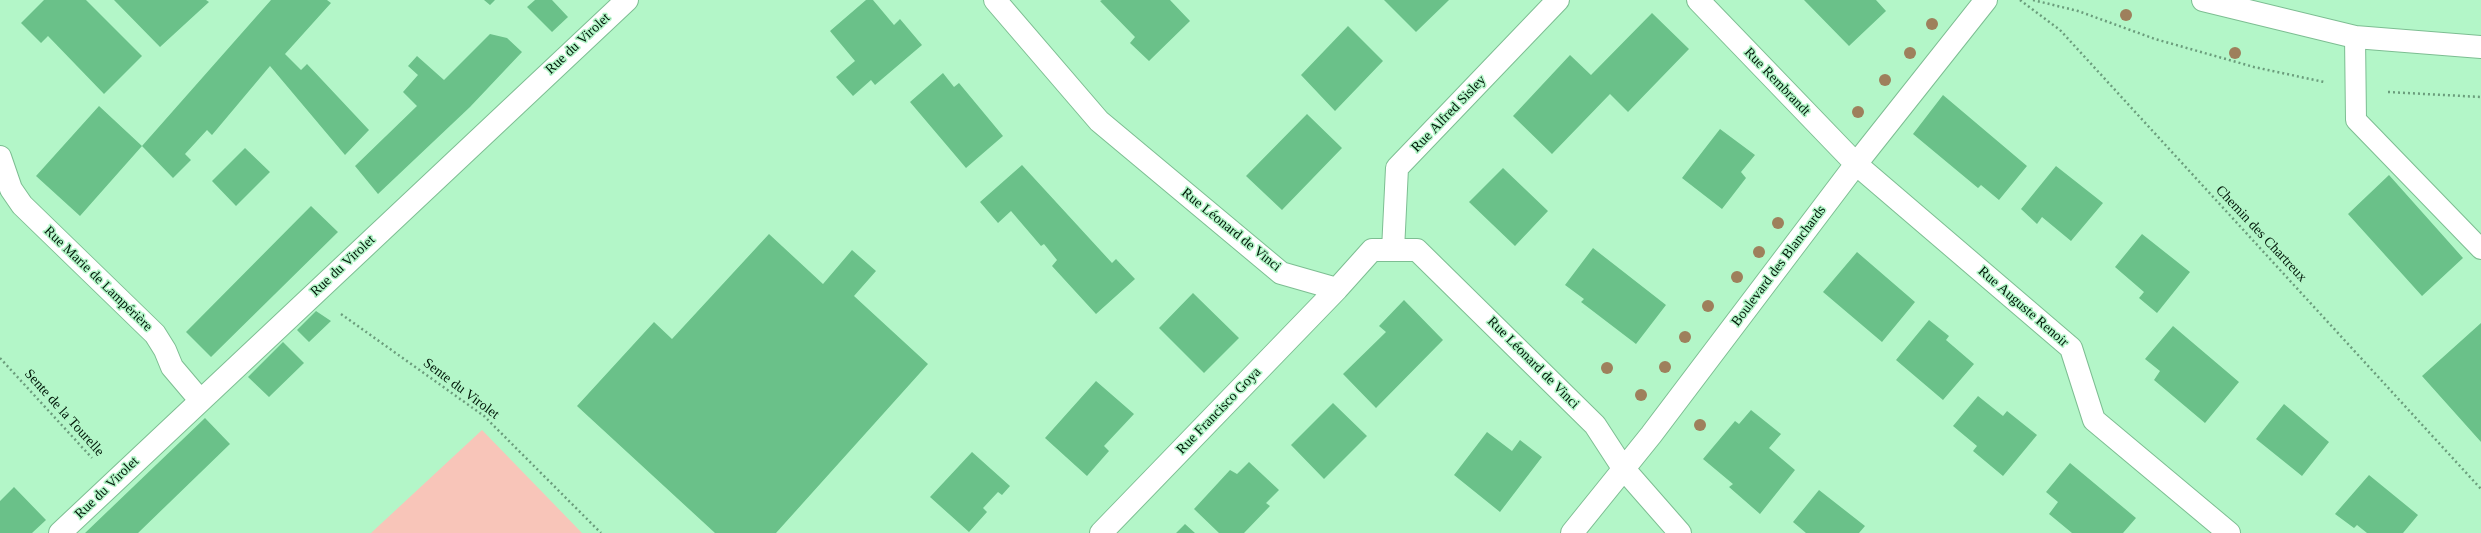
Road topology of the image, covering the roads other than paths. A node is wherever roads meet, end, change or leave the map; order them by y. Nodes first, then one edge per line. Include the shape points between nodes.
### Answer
1 (627, 0) edge
2 (1558, 0) edge
3 (1698, 0) edge
4 (1986, 0) edge
5 (2203, 0) edge
6 (1005, 4) edge
7 (2355, 37) junction
8 (2481, 47) edge
9 (0, 157) edge
10 (1856, 164) junction
11 (2481, 249) edge
12 (1394, 250) junction
13 (1337, 289) junction
14 (200, 400) junction
15 (1623, 468) junction
16 (60, 533) edge
17 (1101, 533) edge
18 (1572, 533) edge
19 (1680, 533) edge
20 (2229, 533) edge

1 - 14 street, Rue du Virolet
2 - 12 street, Rue Alfred Sisley via 1397,168
3 - 10 street, Rue Rembrandt
4 - 10 street, Boulevard des Blanchards
5 - 7 street
6 - 13 street, Rue Léonard de Vinci via 1099,121 1281,273
7 - 8 street
7 - 11 lane via 2356,120
9 - 14 street, Rue Marie de Lampérière via 11,189 22,205 155,334 172,367
10 - 15 street, Boulevard des Blanchards via 1651,435
10 - 20 street, Rue Auguste Renoir via 2071,348 2094,420
12 - 13 street, Rue Léonard de Vinci via 1372,250
12 - 15 street, Rue Léonard de Vinci via 1417,250 1595,425
13 - 17 street, Rue Francisco Goya
14 - 16 street, Rue du Virolet
15 - 18 street, Boulevard des Blanchards
15 - 19 street, Rue Léonard de Vinci

